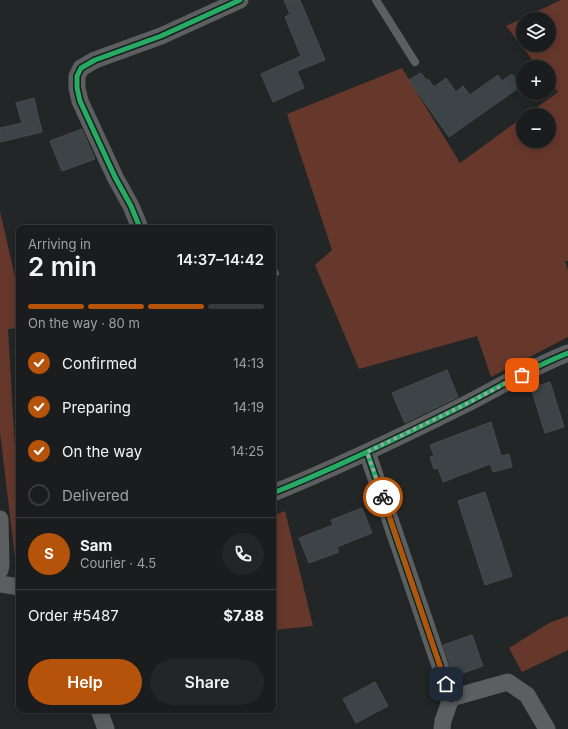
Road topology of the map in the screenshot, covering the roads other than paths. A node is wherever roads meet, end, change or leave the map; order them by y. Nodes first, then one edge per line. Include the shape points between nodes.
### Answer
1 (240, 0) edge
2 (376, 0) edge
3 (416, 62) dead end
4 (139, 225) edge
5 (568, 353) edge
6 (367, 452) junction
7 (276, 491) edge
8 (0, 519) edge
9 (0, 570) edge
10 (0, 584) edge
11 (16, 587) edge
12 (451, 698) junction
13 (100, 713) edge
14 (106, 729) edge
15 (442, 729) edge
16 (547, 729) edge

1 - 4 street via 161,36 94,60 81,68 77,76 80,101
2 - 3 lane
5 - 6 street
6 - 7 street
6 - 12 street
8 - 9 street
10 - 11 street
12 - 15 street
12 - 16 street via 508,682 527,695
13 - 14 street

